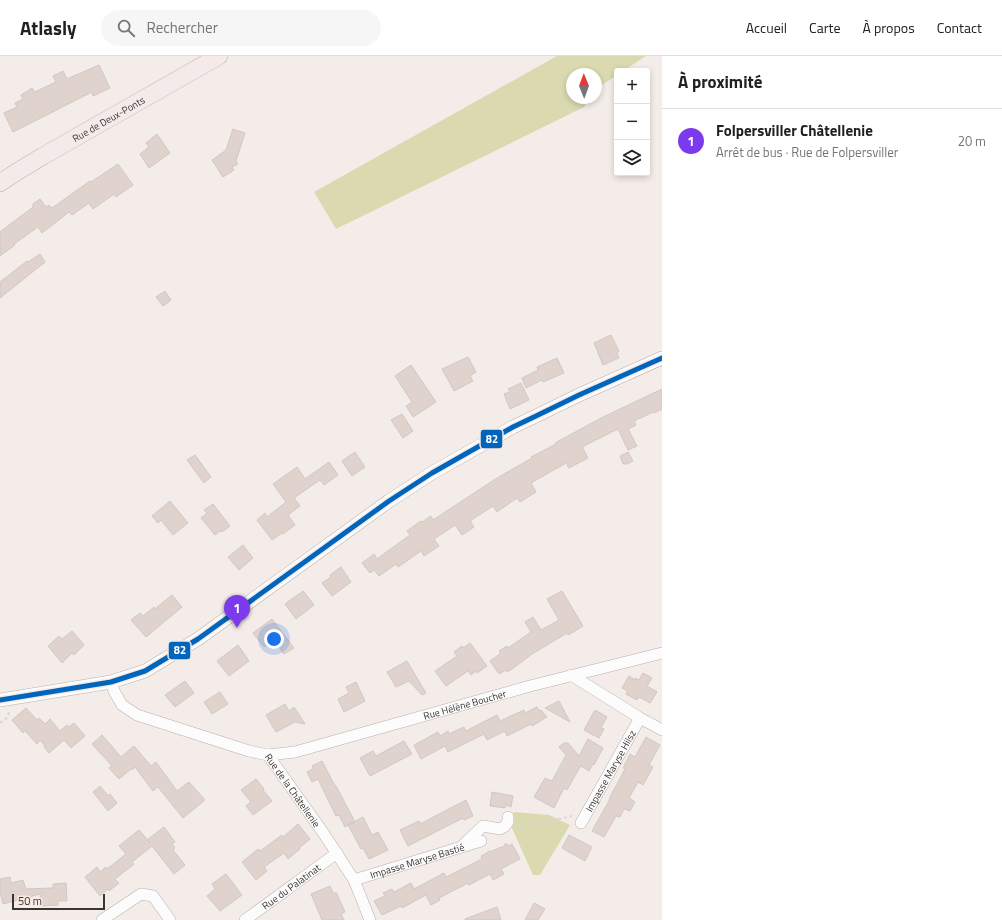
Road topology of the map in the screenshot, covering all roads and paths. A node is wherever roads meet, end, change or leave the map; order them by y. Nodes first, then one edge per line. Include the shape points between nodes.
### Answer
1 (219, 56) edge
2 (0, 183) edge
3 (662, 358) edge
4 (662, 653) edge
5 (571, 675) junction
6 (111, 682) junction
7 (0, 700) edge
8 (640, 718) junction
9 (662, 730) edge
10 (268, 755) junction
11 (589, 810) junction
12 (506, 822) joint
13 (581, 823) dead end
14 (481, 841) dead end
15 (461, 847) junction
16 (337, 853) junction
17 (354, 880) junction
18 (102, 920) edge
19 (170, 920) edge
20 (245, 920) edge
21 (370, 920) edge

1 - 2 main road, Rue de Deux-Ponts
3 - 6 street via 513,427 438,470 389,501 198,639 145,670
4 - 5 street, Rue Hélène Boucher
5 - 8 street
5 - 10 street, Rue Hélène Boucher via 295,752
6 - 7 street
6 - 10 street, Rue de la Châtellenie via 122,705 137,715 249,752
8 - 9 street
8 - 11 street, Impasse Maryse Hilsz
10 - 16 street, Rue de la Châtellenie
11 - 12 path via 575,816 511,829
11 - 13 street, Impasse Maryse Hilsz
12 - 15 street via 500,830 483,826
14 - 15 street, Impasse Maryse Bastié
15 - 17 street, Impasse Maryse Bastié
16 - 17 street, Rue de la Châtellenie
16 - 20 street, Rue du Palatinat
17 - 21 street, Rue de la Châtellenie
18 - 19 street via 141,894 153,896

